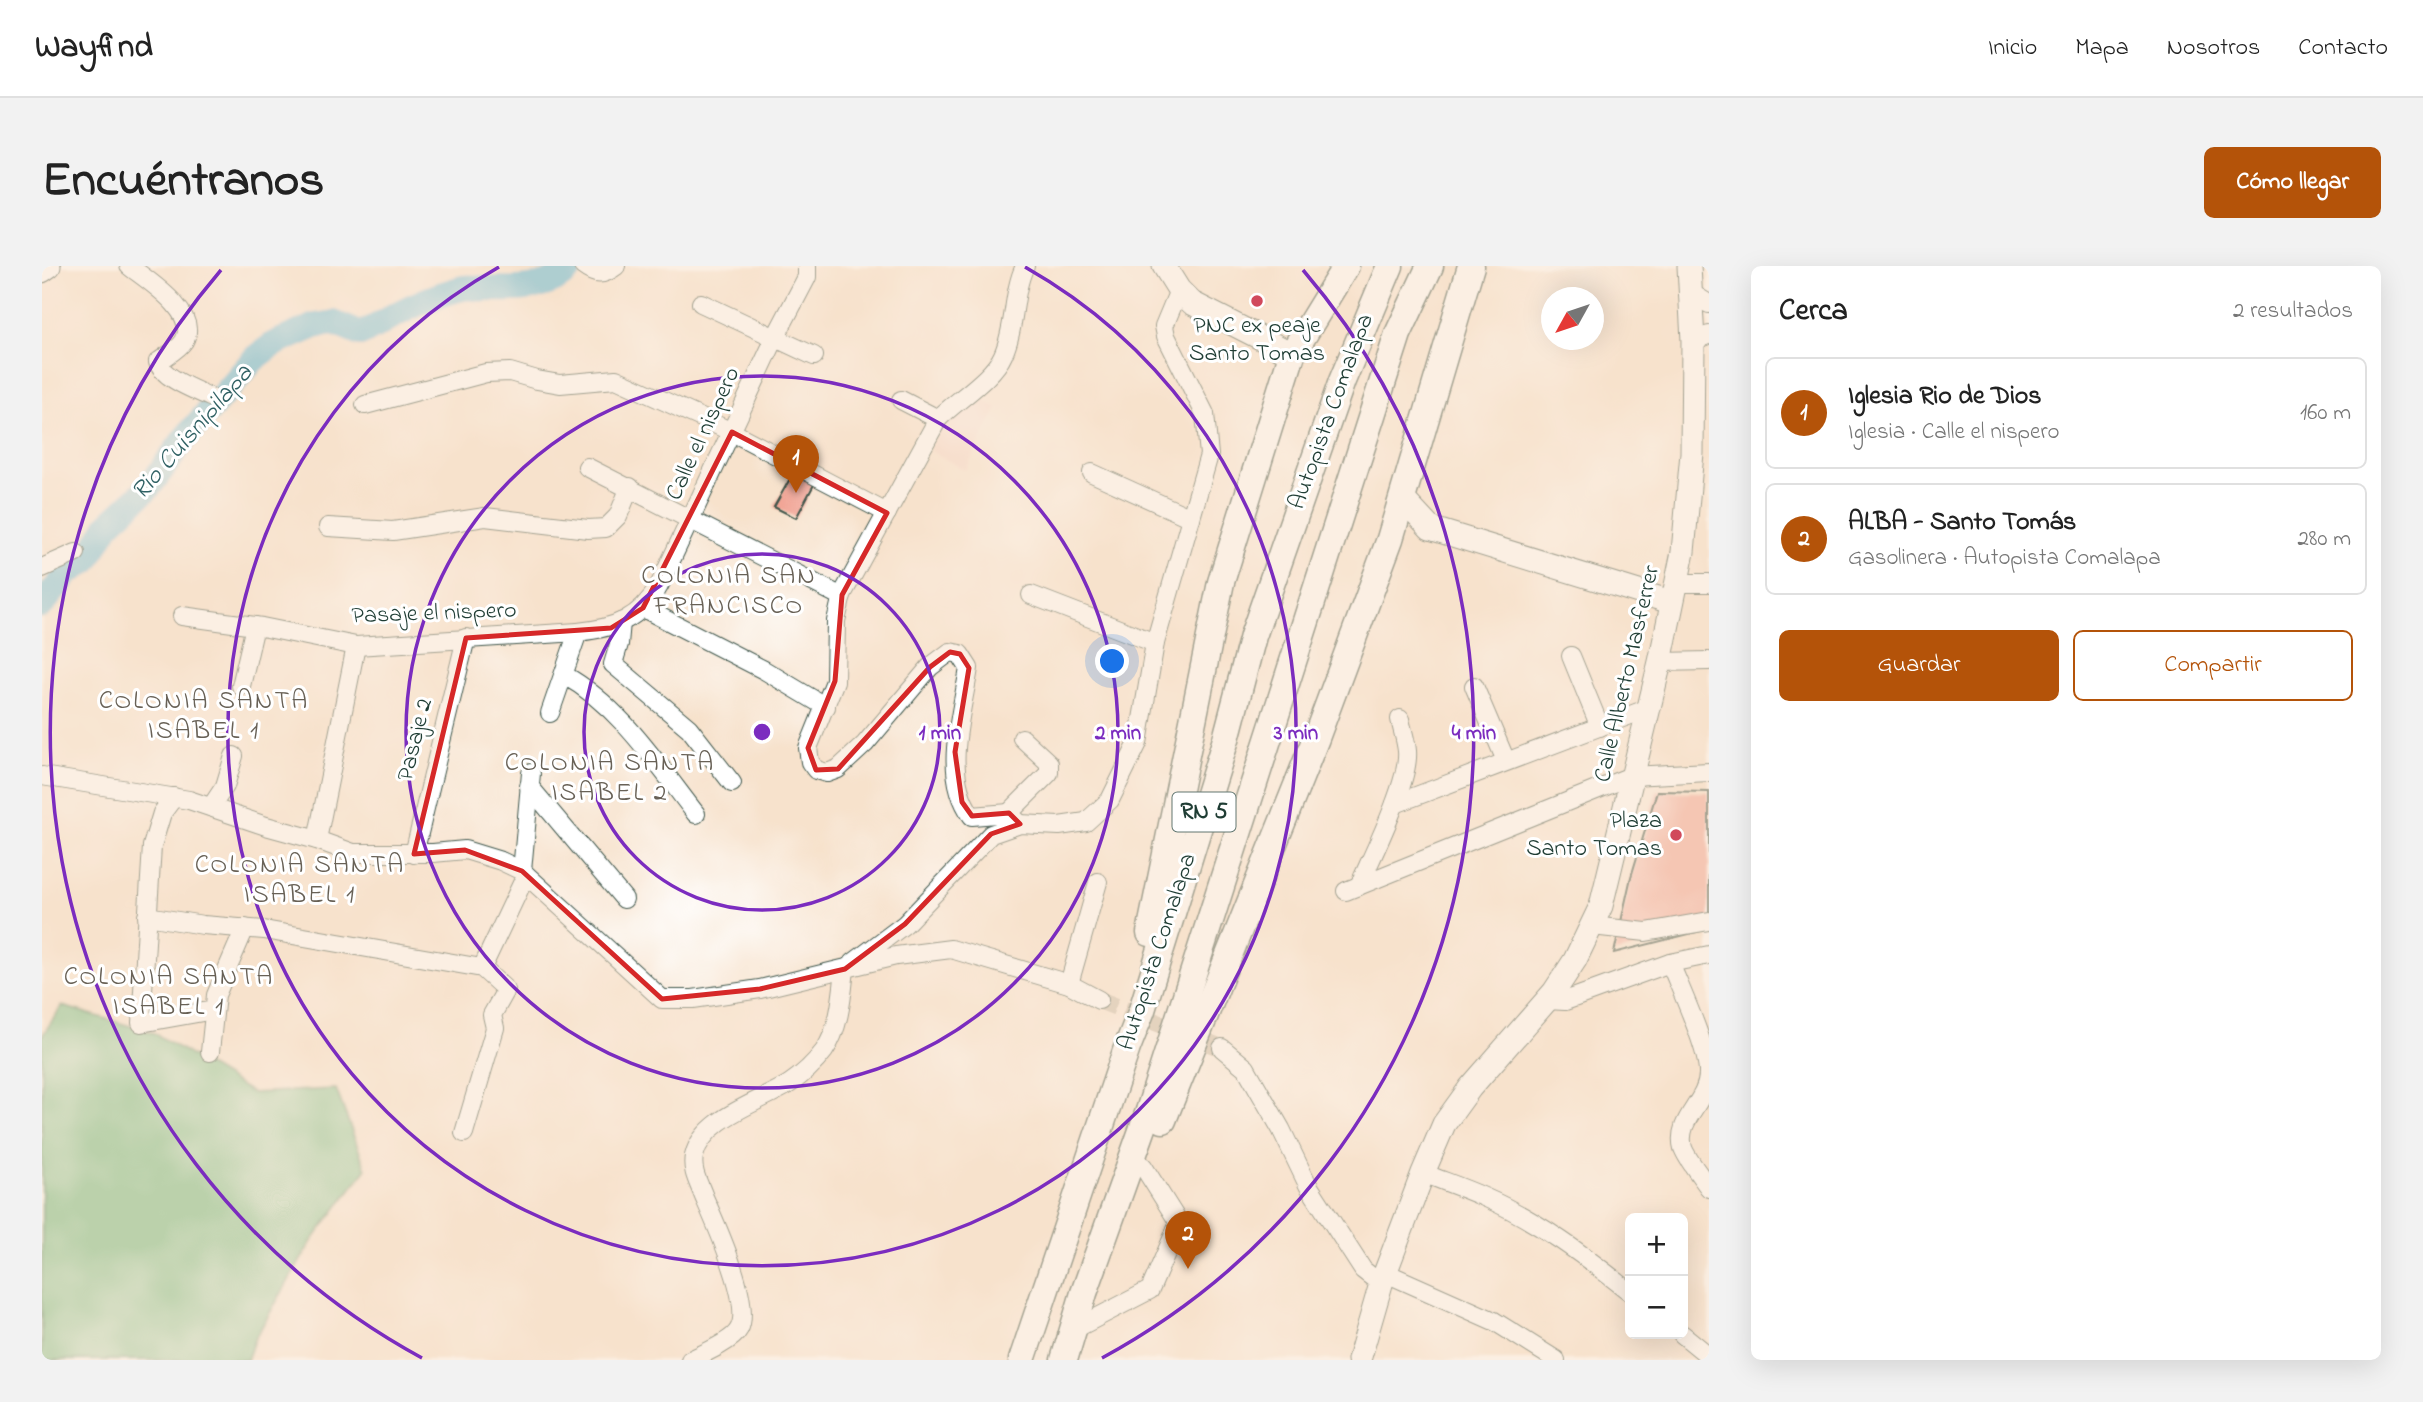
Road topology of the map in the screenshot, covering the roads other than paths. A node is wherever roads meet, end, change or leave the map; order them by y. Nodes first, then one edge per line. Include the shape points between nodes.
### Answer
1 (49, 266) edge
2 (129, 266) edge
3 (583, 266) edge
4 (616, 266) edge
5 (1026, 266) edge
6 (1164, 266) edge
7 (1346, 266) edge
8 (1390, 266) edge
9 (1430, 266) edge
10 (1471, 266) edge
11 (1689, 266) edge
12 (42, 271) edge
13 (807, 272) edge
14 (1179, 290) junction
15 (1700, 298) edge
16 (701, 303) dead end
17 (776, 337) junction
18 (1701, 338) edge
19 (1292, 354) junction
20 (814, 356) dead end
21 (210, 397) dead end
22 (901, 400) dead end
23 (365, 405) dead end
24 (939, 419) junction
25 (732, 432) junction
26 (587, 467) dead end
27 (1092, 473) dead end
28 (630, 488) junction
29 (1403, 499) junction
30 (887, 513) junction
31 (1191, 518) junction
32 (692, 519) junction
33 (328, 527) dead end
34 (1430, 528) junction
35 (1390, 539) junction
36 (76, 553) dead end
37 (42, 568) edge
38 (1709, 583) edge
39 (1674, 593) junction
40 (1031, 595) dead end
41 (842, 597) junction
42 (643, 608) junction
43 (182, 617) dead end
44 (621, 622) junction
45 (255, 626) junction
46 (578, 632) junction
47 (466, 638) junction
48 (1155, 643) junction
49 (356, 646) junction
50 (1571, 656) dead end
51 (1709, 661) edge
52 (1660, 662) junction
53 (564, 675) junction
54 (241, 686) dead end
55 (1474, 686) dead end
56 (826, 707) junction
57 (1649, 708) junction
58 (550, 713) dead end
59 (1400, 719) dead end
60 (1600, 727) junction
61 (1022, 738) dead end
62 (234, 756) dead end
63 (1506, 761) junction
64 (1709, 772) edge
65 (42, 776) edge
66 (1632, 776) junction
67 (732, 783) dead end
68 (174, 797) junction
69 (1395, 804) junction
70 (211, 807) junction
71 (696, 814) dead end
72 (1014, 819) junction
73 (317, 839) junction
74 (414, 854) junction
75 (524, 873) junction
76 (1098, 882) dead end
77 (624, 899) dead end
78 (148, 916) junction
79 (1709, 921) edge
80 (1592, 926) junction
81 (245, 928) junction
82 (1709, 955) edge
83 (1670, 962) junction
84 (482, 968) junction
85 (845, 969) junction
86 (1069, 984) junction
87 (1099, 1000) tunnel mouth
88 (1547, 1000) junction
89 (214, 1010) junction
90 (1126, 1048) junction
91 (1222, 1048) tunnel mouth
92 (210, 1052) dead end
93 (464, 1133) dead end
94 (1143, 1166) junction
95 (1423, 1173) junction
96 (1709, 1188) edge
97 (1383, 1278) junction
98 (1625, 1288) edge
99 (1084, 1293) junction
100 (1073, 1330) junction
101 (1688, 1339) edge
102 (1709, 1356) edge
103 (690, 1360) edge
104 (1021, 1360) edge
105 (1064, 1360) edge
106 (1359, 1360) edge
107 (1556, 1360) edge

1 - 12 main road
2 - 21 street via 183,311 188,328 183,342 158,362 159,368
3 - 4 street via 596,274
5 - 24 street via 1003,355 992,373
6 - 14 main road
7 - 19 highway
8 - 90 highway, Autopista Comalapa / RN 5 via 1342,381 1253,636 1176,903
9 - 99 highway, Autopista Comalapa / RN 5 via 1398,334 1149,1111
10 - 29 highway
11 - 15 main road, Calle Alberto Masferrer
13 - 17 street, Calle el nispero
14 - 19 main road via 1192,303
14 - 31 street via 1164,326 1205,414 1209,455
15 - 18 main road, Calle Alberto Masferrer
16 - 17 street
17 - 20 street
17 - 25 street, Calle el nispero
18 - 39 main road, Calle Alberto Masferrer via 1683,552
19 - 90 highway via 1221,582 1158,901 1131,1004
22 - 24 street
23 - 25 street via 486,373 510,372 560,384 616,379
24 - 30 street
25 - 30 street
25 - 32 street, Calle el nispero
26 - 28 street
27 - 31 street
28 - 32 street
28 - 33 street via 618,516 606,528 485,517 393,531
29 - 34 main road
29 - 35 highway
30 - 41 street
31 - 48 street
32 - 41 street
32 - 42 street, Calle el nispero
34 - 35 main road
34 - 39 main road
35 - 94 highway via 1236,942
36 - 37 street
38 - 39 street
39 - 52 main road, Calle Alberto Masferrer
40 - 48 street
41 - 56 street via 836,621 835,681
42 - 44 street, Pasaje el nispero
42 - 56 street
43 - 45 street, Pasaje el nispero
44 - 46 street, Pasaje el nispero via 611,628
44 - 67 street via 613,664 690,728
45 - 49 street, Pasaje el nispero
45 - 54 street
46 - 47 street, Pasaje el nispero
46 - 53 street
47 - 49 street, Pasaje el nispero
47 - 74 street, Pasaje 2
48 - 72 street via 1138,743 1110,800 1086,822 1059,826
49 - 73 street
50 - 60 street
51 - 52 street
52 - 57 main road, Calle Alberto Masferrer
53 - 58 street
53 - 71 street via 609,706
55 - 63 street
56 - 72 street via 808,748 816,770 827,773 865,744 930,667 950,652 960,654 968,668 955,752 962,802 972,816
57 - 60 street
57 - 66 main road, Calle Alberto Masferrer
59 - 69 street via 1408,753
60 - 63 street
61 - 72 street via 1051,769
62 - 70 street via 225,786
63 - 69 street
64 - 66 street
65 - 68 street
66 - 69 street via 1353,888
66 - 80 main road, Calle Alberto Masferrer via 1601,906
68 - 70 street
68 - 78 street via 162,813 152,846
70 - 73 street
72 - 85 street via 991,834 905,924
73 - 74 street via 353,853
74 - 75 street via 466,850
75 - 77 street via 530,779
75 - 84 street
75 - 85 street via 662,999 760,989
76 - 86 street
78 - 81 street
78 - 89 street via 141,1023
79 - 80 street via 1646,932
80 - 88 main road, Calle Alberto Masferrer
81 - 84 street
81 - 89 street
82 - 83 street
83 - 88 street via 1565,1001
83 - 96 street via 1709,1075 1704,1093 1681,1130 1684,1148
84 - 93 street via 506,989 492,1015 495,1028
85 - 86 street via 951,949
85 - 103 street via 825,1050 790,1083 712,1126 697,1145 693,1170 732,1264 741,1325 734,1335
86 - 87 street
88 - 95 main road, Calle Alberto Masferrer via 1451,1111
89 - 92 street
90 - 104 highway, Autopista Comalapa / RN 5
91 - 97 street via 1246,1068 1308,1185 1363,1270
94 - 99 highway
94 - 100 street via 1179,1223 1150,1290
95 - 97 main road, Calle Alberto Masferrer
95 - 98 street via 1525,1218
97 - 106 main road, Calle Alberto Masferrer
97 - 107 street via 1494,1321
99 - 100 highway, Autopista Comalapa / RN 5
100 - 105 highway, Autopista Comalapa / RN 5
101 - 102 street

